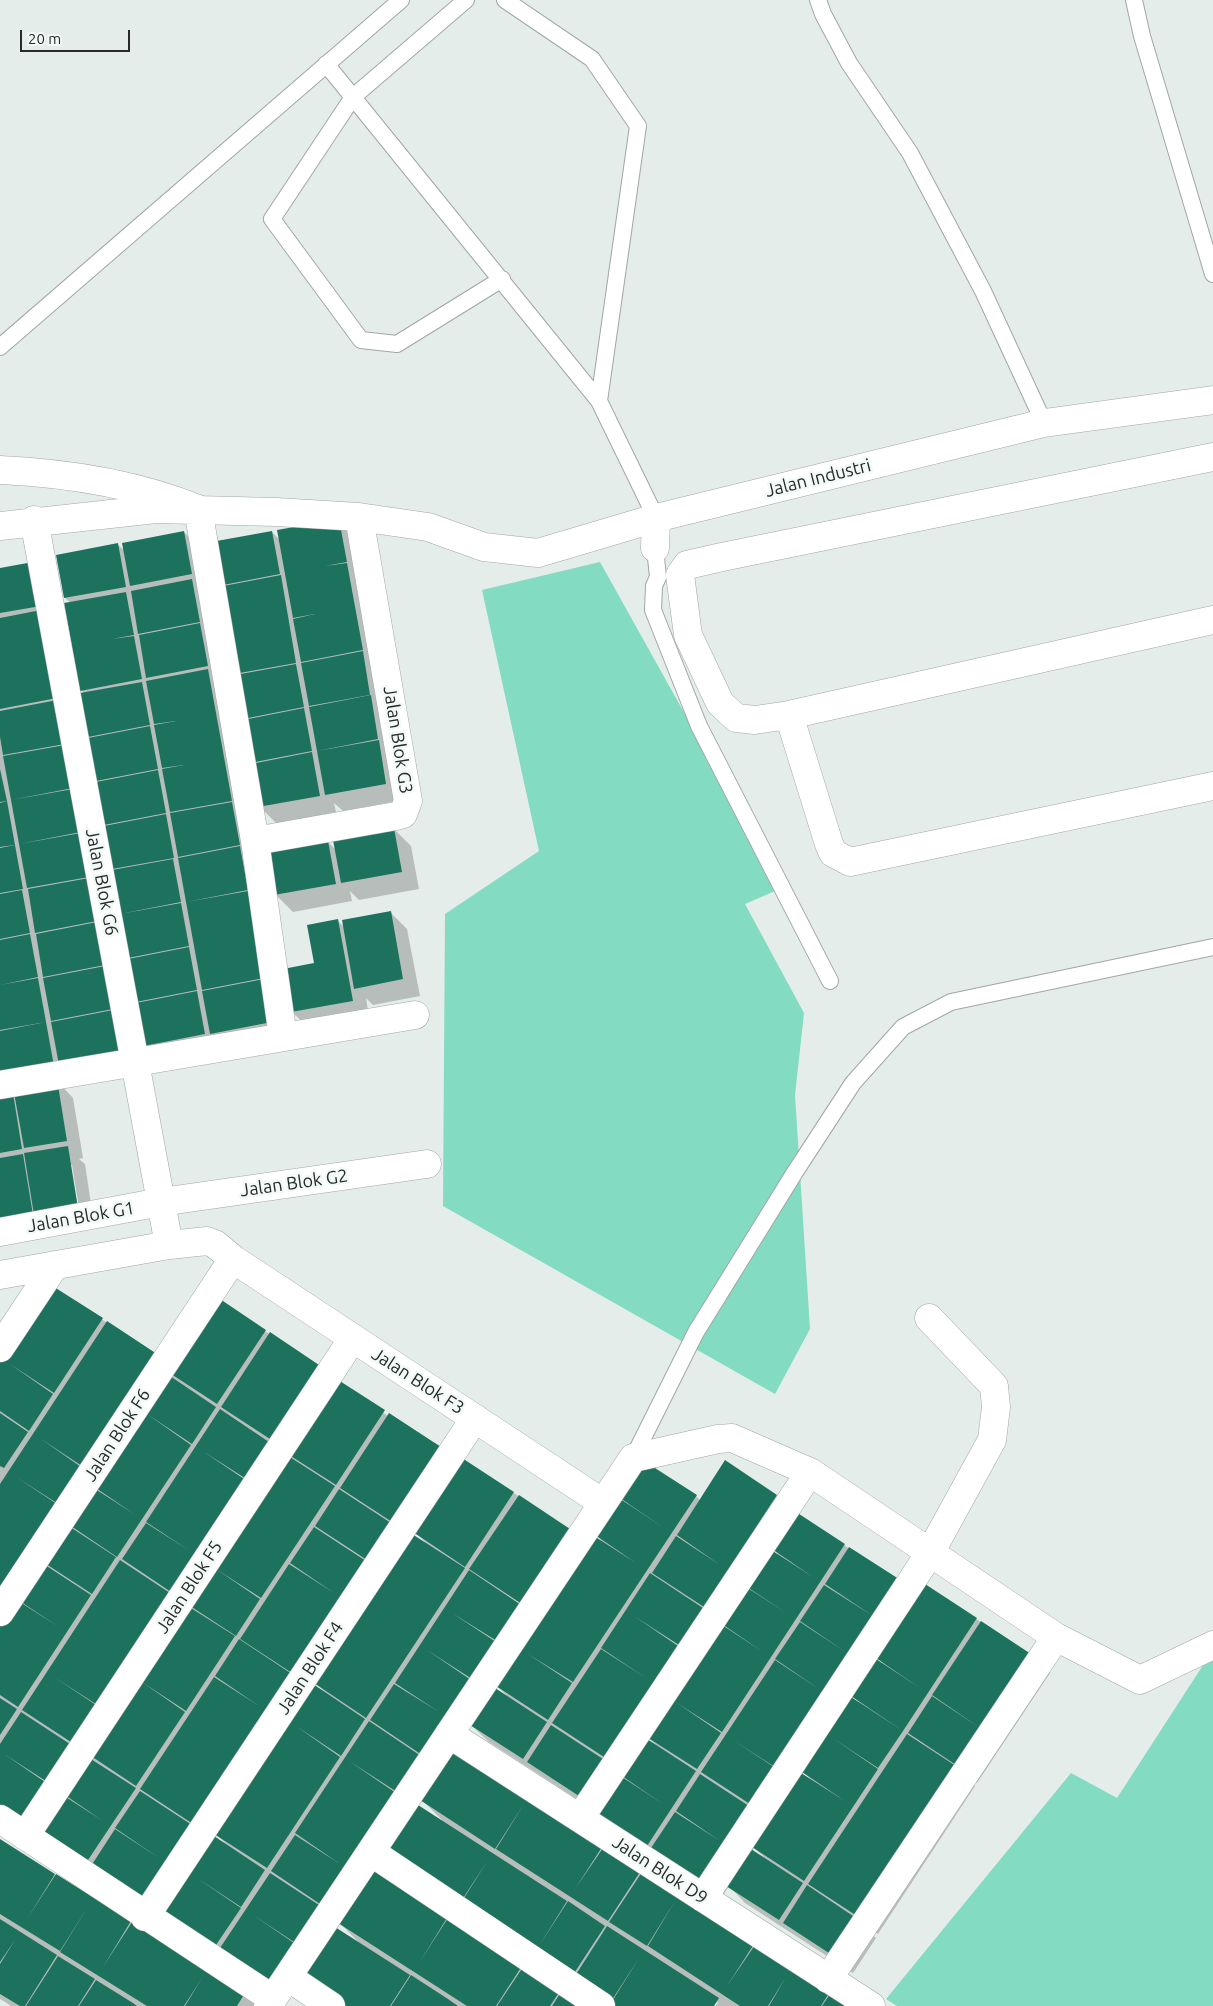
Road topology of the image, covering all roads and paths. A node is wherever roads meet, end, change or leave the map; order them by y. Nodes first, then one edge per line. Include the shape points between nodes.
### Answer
1 (400, 0) edge
2 (466, 0) edge
3 (505, 0) edge
4 (818, 0) edge
5 (1134, 0) edge
6 (326, 64) junction
7 (353, 97) junction
8 (1213, 274) edge
9 (502, 279) junction
10 (0, 347) edge
11 (1213, 400) edge
12 (599, 401) junction
13 (1044, 424) junction
14 (1213, 457) edge
15 (0, 470) edge
16 (48, 472) junction
17 (198, 509) junction
18 (360, 517) junction
19 (656, 518) junction
20 (45, 519) junction
21 (0, 526) edge
22 (655, 548) joint
23 (1213, 620) edge
24 (789, 715) junction
25 (1213, 786) edge
26 (255, 841) junction
27 (1213, 947) edge
28 (830, 981) dead end
29 (415, 1015) dead end
30 (283, 1037) junction
31 (135, 1062) junction
32 (0, 1085) edge
33 (427, 1164) dead end
34 (161, 1202) junction
35 (0, 1232) edge
36 (169, 1245) junction
37 (233, 1259) junction
38 (55, 1265) junction
39 (0, 1275) edge
40 (929, 1318) dead end
41 (353, 1338) junction
42 (0, 1348) edge
43 (475, 1418) junction
44 (633, 1458) junction
45 (810, 1472) junction
46 (603, 1503) junction
47 (930, 1553) junction
48 (0, 1612) edge
49 (1056, 1637) junction
50 (1213, 1645) edge
51 (449, 1734) junction
52 (580, 1818) junction
53 (0, 1819) edge
54 (25, 1836) junction
55 (371, 1852) junction
56 (703, 1898) junction
57 (146, 1917) junction
58 (288, 1977) junction
59 (828, 1979) junction
60 (270, 2003) edge
61 (331, 2006) edge
62 (601, 2006) edge
63 (871, 2006) edge

1 - 6 lane
2 - 7 lane
3 - 12 lane via 592,60 638,126
4 - 13 lane via 822,14 849,63 915,162 983,291
5 - 8 lane
6 - 7 lane
6 - 10 lane
7 - 9 lane
7 - 9 lane via 272,219 361,340 397,344
9 - 12 lane
11 - 13 street, Jalan Industri
12 - 19 lane
13 - 19 street, Jalan Industri
14 - 24 street via 687,565 680,574 688,635 720,703 736,718 754,720
15 - 16 street
16 - 17 street via 166,496
16 - 20 street, Jalan Blok G6
17 - 18 street, Jalan Industri
17 - 20 street, Jalan Industri via 156,508
17 - 26 street
18 - 19 street, Jalan Industri via 428,527 484,547 538,553
18 - 26 street, Jalan Blok G3 via 407,807 403,814 396,816
19 - 22 street
20 - 21 street, Jalan Industri
20 - 31 street, Jalan Blok G6
22 - 28 lane via 658,577 654,586 653,610 706,742
23 - 24 street
24 - 25 street via 829,844 833,853 850,862
26 - 30 street
27 - 44 lane via 951,1002 903,1027 853,1083 795,1172 696,1332
29 - 30 street
30 - 31 street
31 - 32 street
31 - 34 street, Jalan Blok G6
33 - 34 street, Jalan Blok G2
34 - 35 street, Jalan Blok G1
34 - 36 street, Jalan Blok G6
36 - 37 street, Jalan Blok F3 via 207,1241
36 - 38 street, Jalan Blok F3
37 - 41 street, Jalan Blok F3
37 - 48 street, Jalan Blok F6
38 - 39 street, Jalan Blok F3
38 - 42 street
40 - 47 street via 994,1386 996,1407 992,1440
41 - 43 street, Jalan Blok F3
41 - 54 street, Jalan Blok F5
43 - 46 street, Jalan Blok F3
43 - 57 street, Jalan Blok F4
44 - 45 street via 732,1438
44 - 46 street
45 - 47 street
45 - 52 street
46 - 51 street
47 - 49 street
47 - 56 street
49 - 50 street via 1140,1680
49 - 59 street
51 - 52 street, Jalan Blok D9
51 - 55 street
52 - 56 street, Jalan Blok D9
53 - 54 street
54 - 57 street
55 - 58 street
55 - 62 street
56 - 59 street, Jalan Blok D9
57 - 60 street
58 - 60 street
58 - 61 street
59 - 63 street, Jalan Blok D9

